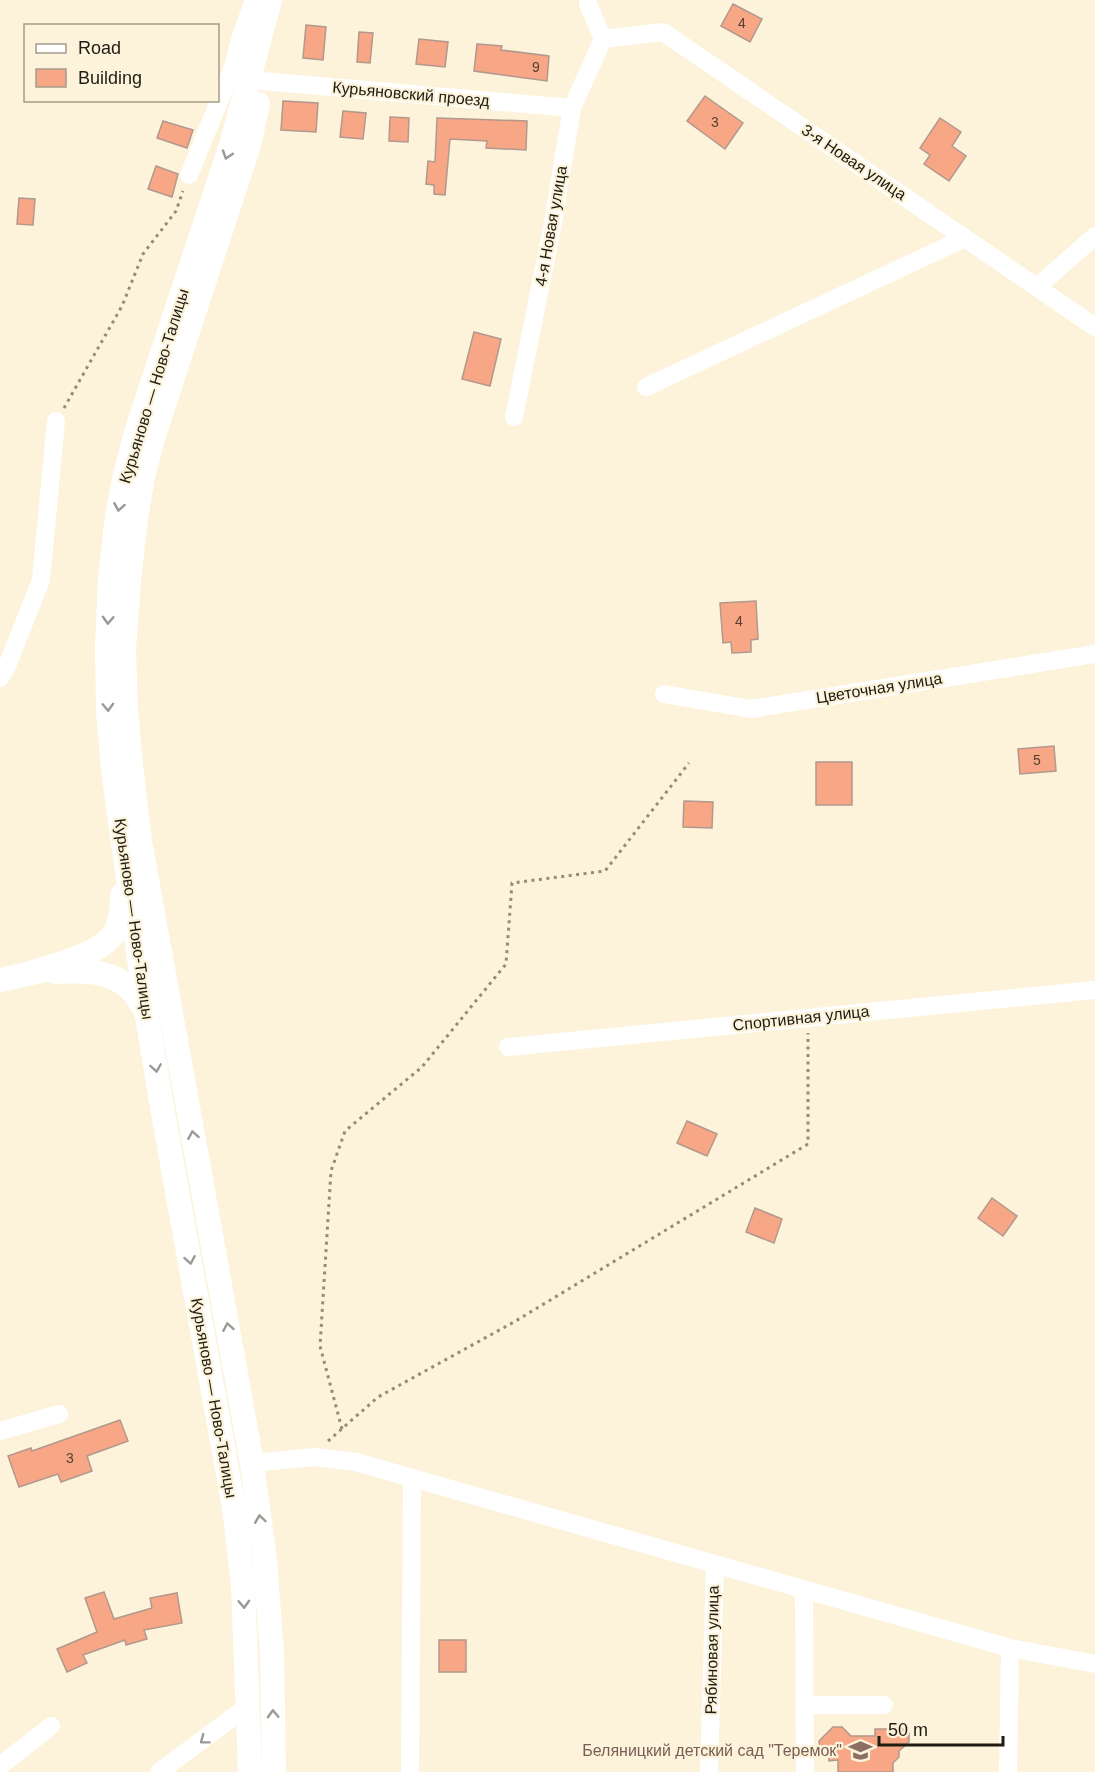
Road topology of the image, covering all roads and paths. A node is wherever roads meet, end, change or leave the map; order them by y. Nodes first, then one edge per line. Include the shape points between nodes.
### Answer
1 (254, 0) edge
2 (270, 0) edge
3 (282, 0) edge
4 (588, 0) edge
5 (603, 39) junction
6 (256, 80) junction
7 (219, 101) edge
8 (219, 102) edge
9 (572, 108) junction
10 (189, 175) joint
11 (1095, 236) edge
12 (965, 238) junction
13 (1037, 287) junction
14 (1095, 327) edge
15 (646, 387) dead end
16 (514, 417) dead end
17 (56, 421) joint
18 (1095, 654) edge
19 (0, 678) edge
20 (664, 694) dead end
21 (689, 763) dead end
22 (123, 845) junction
23 (148, 946) junction
24 (30, 974) junction
25 (0, 980) edge
26 (1095, 990) edge
27 (146, 1010) junction
28 (808, 1018) junction
29 (508, 1047) dead end
30 (59, 1414) dead end
31 (342, 1429) junction
32 (0, 1431) edge
33 (326, 1443) dead end
34 (252, 1463) junction
35 (412, 1478) junction
36 (715, 1565) junction
37 (804, 1590) junction
38 (1010, 1648) junction
39 (1095, 1664) edge
40 (805, 1705) junction
41 (884, 1705) dead end
42 (248, 1706) junction
43 (51, 1726) dead end
44 (0, 1766) edge
45 (159, 1772) edge
46 (250, 1772) edge
47 (274, 1772) edge
48 (410, 1772) edge
49 (709, 1772) edge
50 (805, 1772) edge
51 (1008, 1772) edge

1 - 7 street
2 - 6 main road
3 - 6 main road
4 - 5 street
5 - 9 street, 4-я Новая улица
5 - 12 street, 3-я Новая улица via 663,32
6 - 9 street, Курьяновский проезд
6 -> 22 main road, Курьяново — Ново-Талицы via 137,429 117,516 107,649 109,723
6 - 23 main road, Курьяново — Ново-Талицы via 249,145 154,435 132,549 124,649 126,710
8 - 10 street
9 - 16 street, 4-я Новая улица
10 - 17 path via 176,211 143,254 122,306
11 - 13 street
12 - 13 street, 3-я Новая улица
12 - 15 street
13 - 14 street, 3-я Новая улица
17 - 19 street via 41,580
18 - 20 street, Цветочная улица via 751,709
21 - 31 path via 605,871 512,883 506,964 422,1066 345,1131 331,1171 320,1346
22 - 23 main road, Курьяново — Ново-Талицы
22 - 24 main road via 122,911 114,935 90,952
23 - 24 main road
23 - 27 main road, Курьяново — Ново-Талицы
34 -> 23 main road, Курьяново — Ново-Талицы
24 - 25 main road
24 - 27 main road via 88,971 107,975 131,989
26 - 28 street, Спортивная улица
27 -> 42 main road, Курьяново — Ново-Талицы via 234,1508 243,1583
28 - 29 street, Спортивная улица
28 - 31 path via 808,1144 514,1322 378,1397
30 - 32 street
31 - 33 path
34 - 35 street via 315,1457 356,1462
47 -> 34 main road, Курьяново — Ново-Талицы via 266,1560
35 - 36 street
35 - 48 street
36 - 37 street
36 - 49 street, Рябиновая улица
37 - 38 street
37 - 40 street
38 - 39 street
38 - 51 street
40 - 41 street
40 - 50 street
42 -> 45 street
42 - 46 main road, Курьяново — Ново-Талицы
43 - 44 street

